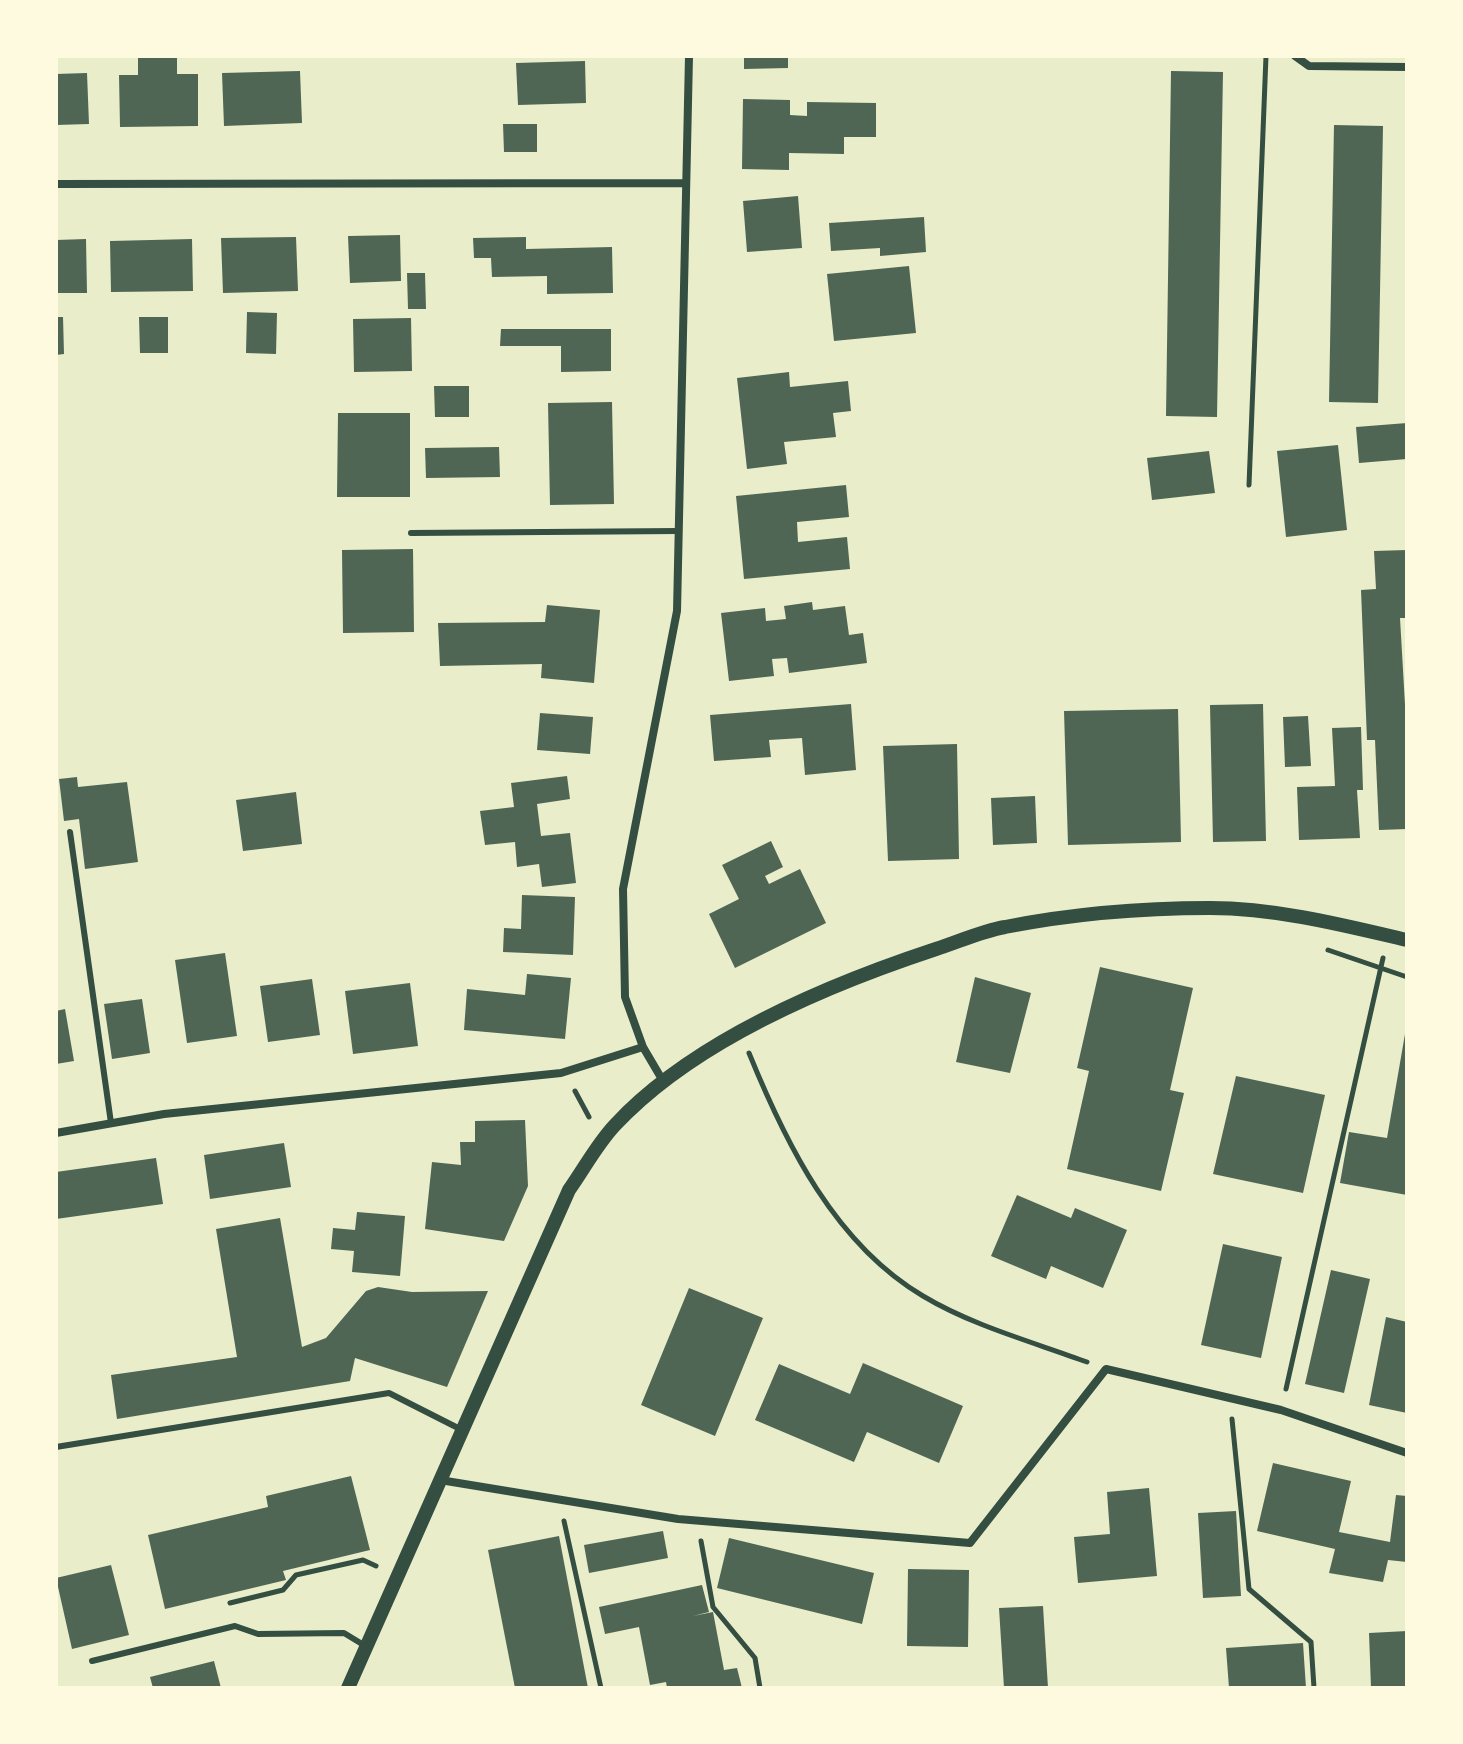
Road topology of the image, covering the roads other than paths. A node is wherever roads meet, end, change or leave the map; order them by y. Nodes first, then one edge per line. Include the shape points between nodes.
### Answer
1 (689, 56) edge
2 (1295, 56) edge
3 (1407, 67) edge
4 (686, 183) junction
5 (56, 184) edge
6 (678, 531) junction
7 (411, 533) dead end
8 (70, 832) dead end
9 (1407, 940) edge
10 (643, 1047) junction
11 (663, 1081) junction
12 (111, 1123) junction
13 (56, 1133) edge
14 (462, 1430) junction
15 (56, 1447) edge
16 (1407, 1453) edge
17 (440, 1480) junction
18 (367, 1647) junction
19 (92, 1661) dead end
20 (348, 1688) edge

1 - 4 street
2 - 3 street via 1309,66
4 - 5 street
4 - 6 street
6 - 7 lane
6 - 10 street via 677,611 623,889 625,997
8 - 12 lane
9 - 11 street via 1292,916 1212,908 1131,911 1003,927 876,969 741,1033
10 - 11 street
10 - 12 street via 561,1073
11 - 14 street via 613,1127 569,1190
12 - 13 street
14 - 15 lane via 389,1393
14 - 17 street
16 - 17 street via 1281,1410 1106,1369 970,1543 696,1521
17 - 18 street
18 - 19 lane via 344,1633 258,1634 235,1626
18 - 20 street

